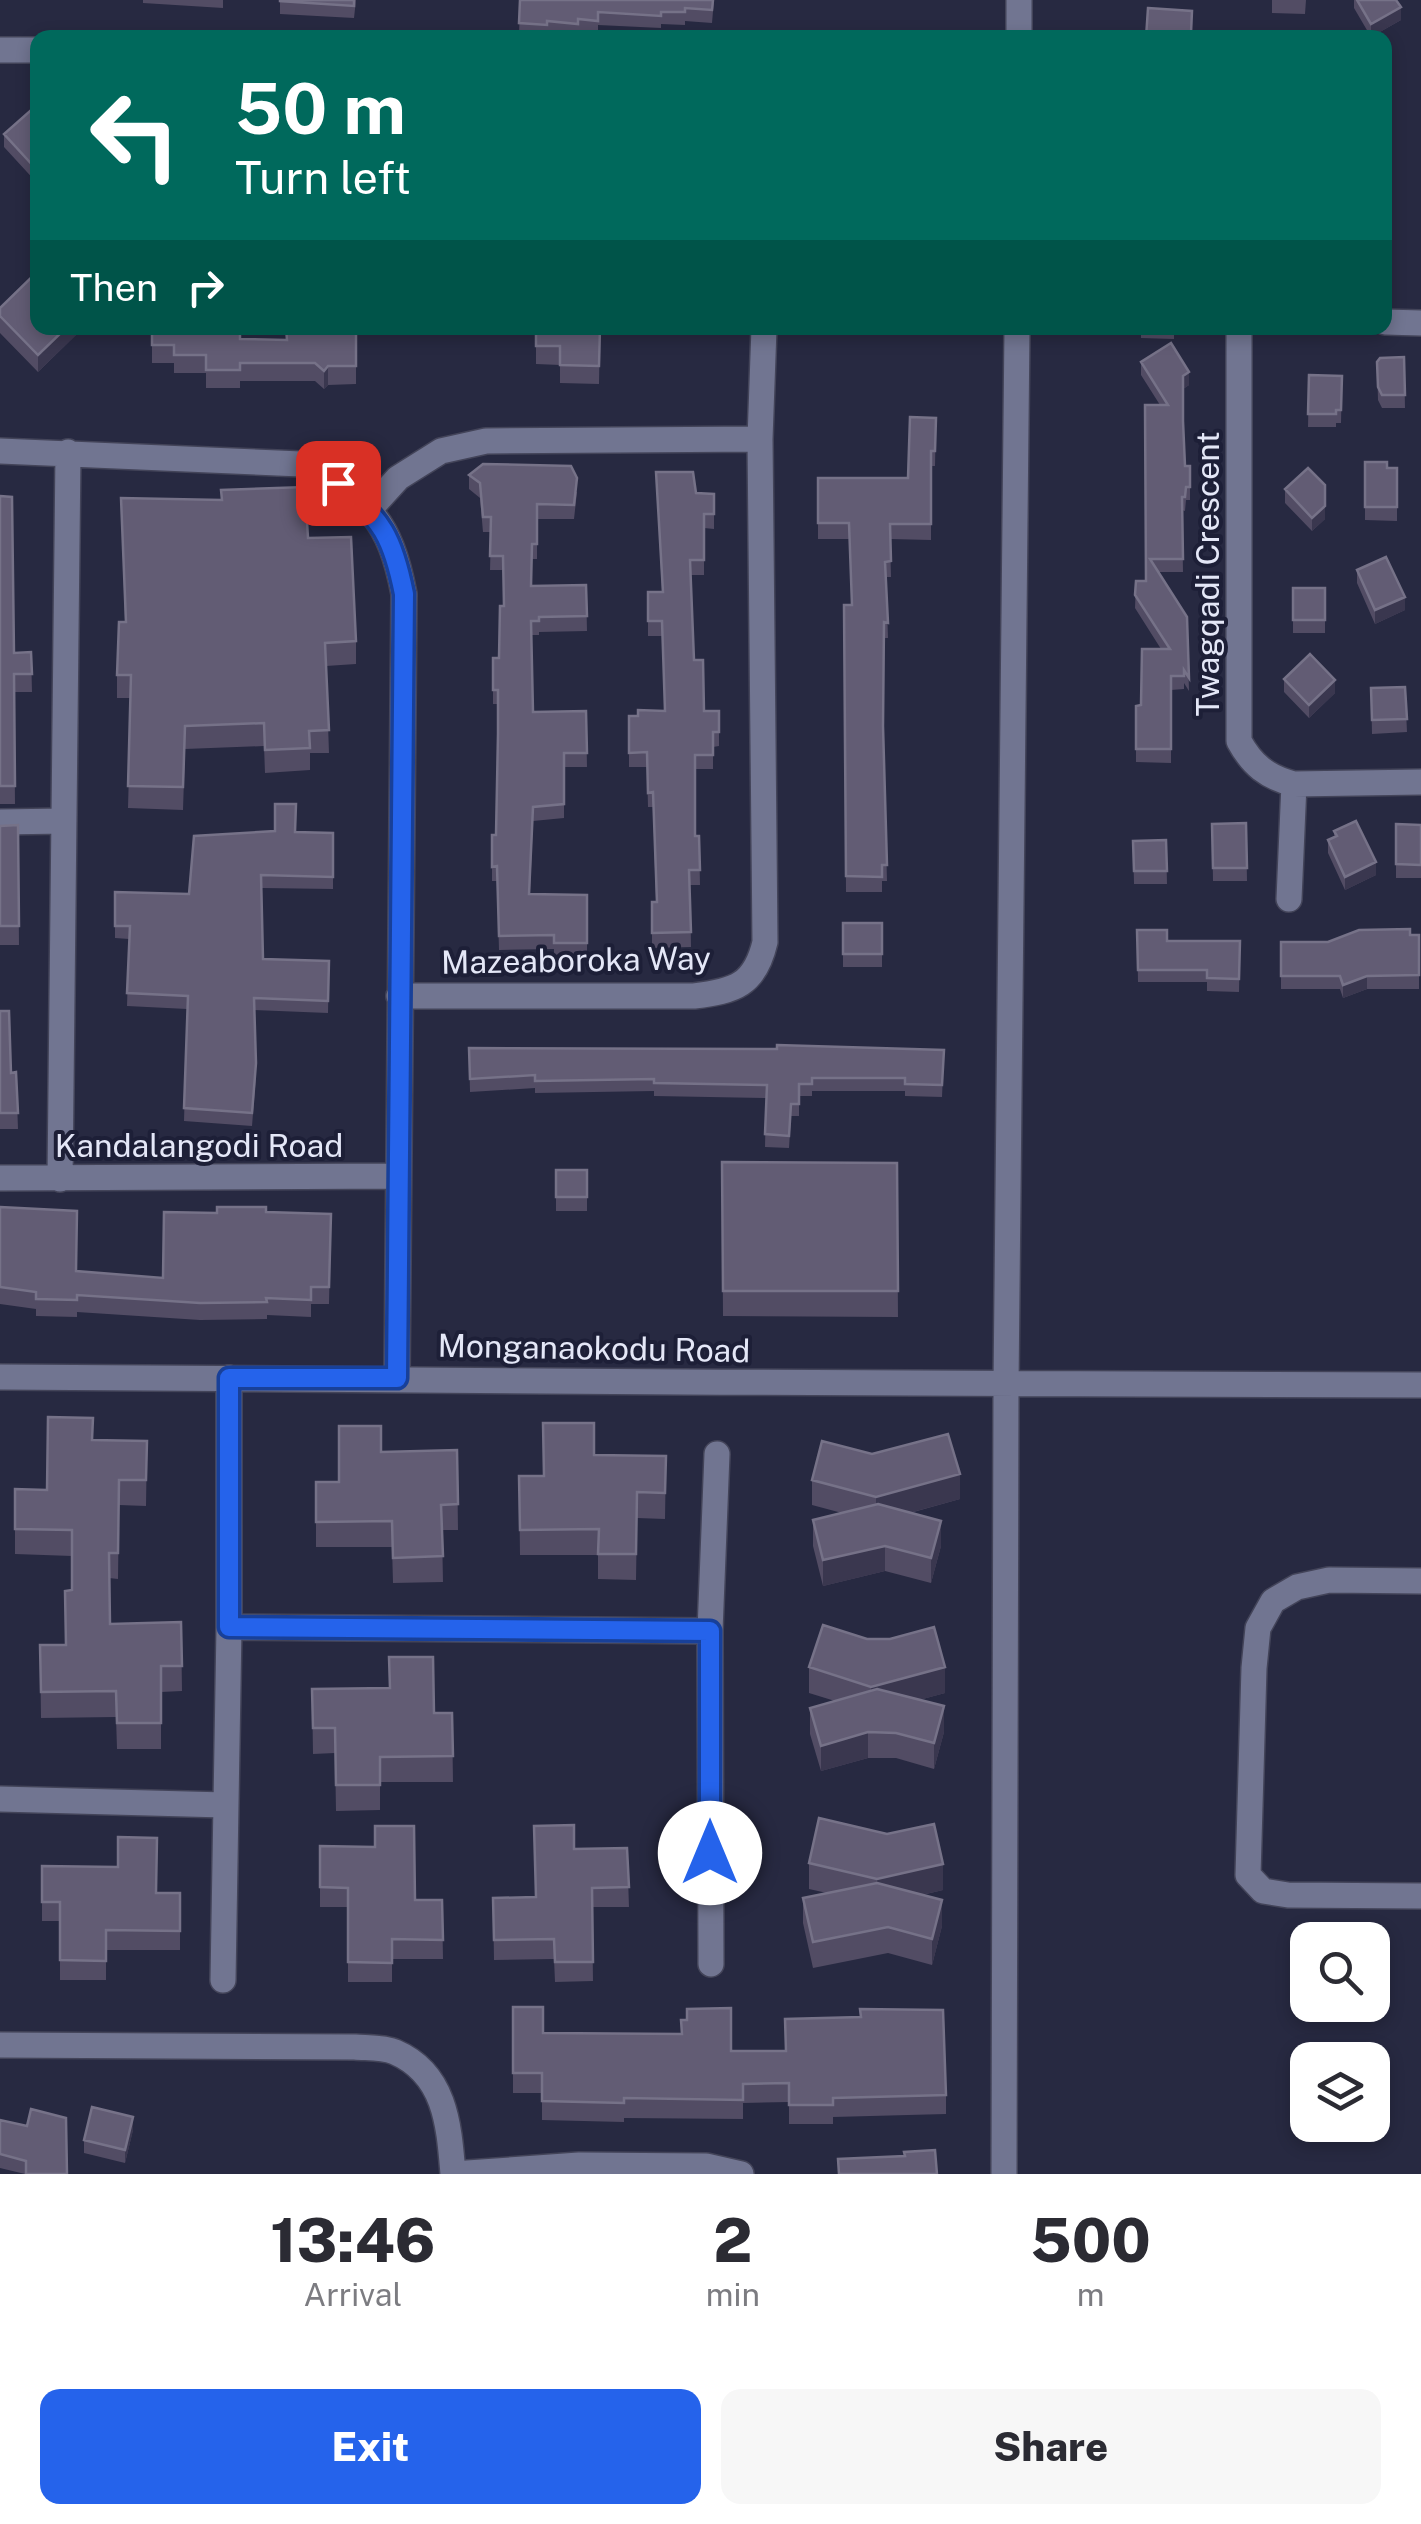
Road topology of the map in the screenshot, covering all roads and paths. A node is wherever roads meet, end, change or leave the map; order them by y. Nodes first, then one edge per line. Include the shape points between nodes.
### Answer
1 (1019, 0) edge
2 (1019, 30) edge
3 (0, 50) edge
4 (30, 50) edge
5 (1392, 322) edge
6 (1421, 322) edge
7 (764, 335) edge
8 (1017, 335) edge
9 (1239, 335) edge
10 (760, 439) junction
11 (0, 452) edge
12 (68, 452) junction
13 (370, 509) junction
14 (1421, 782) edge
15 (1294, 784) junction
16 (0, 822) edge
17 (64, 822) junction
18 (1288, 899) dead end
19 (399, 996) junction
20 (398, 1176) junction
21 (0, 1178) edge
22 (60, 1178) junction
23 (0, 1376) edge
24 (229, 1378) junction
25 (397, 1378) junction
26 (1421, 1385) edge
27 (1006, 1386) junction
28 (717, 1454) dead end
29 (1421, 1581) edge
30 (229, 1627) junction
31 (710, 1631) junction
32 (0, 1799) edge
33 (226, 1806) junction
34 (1421, 1896) edge
35 (711, 1964) dead end
36 (222, 1980) dead end
37 (0, 2045) edge
38 (741, 2174) edge
39 (1004, 2174) edge

1 - 2 street
3 - 4 street
5 - 6 street
7 - 10 street
8 - 27 street
9 - 15 street, Twagqadi Crescent via 1239,741 1258,768
10 - 13 street via 486,441 441,451 398,478
10 - 19 street, Mazeaboroka Way via 760,962 735,988 694,996
11 - 12 street
12 - 13 street via 301,464
12 - 17 street
13 - 19 street via 396,555 404,594
14 - 15 street
15 - 18 street
16 - 17 street
17 - 22 street
19 - 20 street
20 - 22 street, Kandalangodi Road
20 - 25 street
21 - 22 street, Kandalangodi Road
23 - 24 street, Monganaokodu Road
24 - 25 street, Monganaokodu Road
24 - 30 street
25 - 27 street, Monganaokodu Road
26 - 27 street, Monganaokodu Road
27 - 39 street
28 - 31 street
29 - 34 street via 1329,1580 1297,1587 1273,1602 1258,1628 1254,1668 1248,1875 1263,1891 1288,1895
30 - 31 street
30 - 33 street
31 - 35 street
32 - 33 street
33 - 36 street
37 - 38 street via 393,2051 425,2072 441,2099 453,2174 579,2165 706,2166

